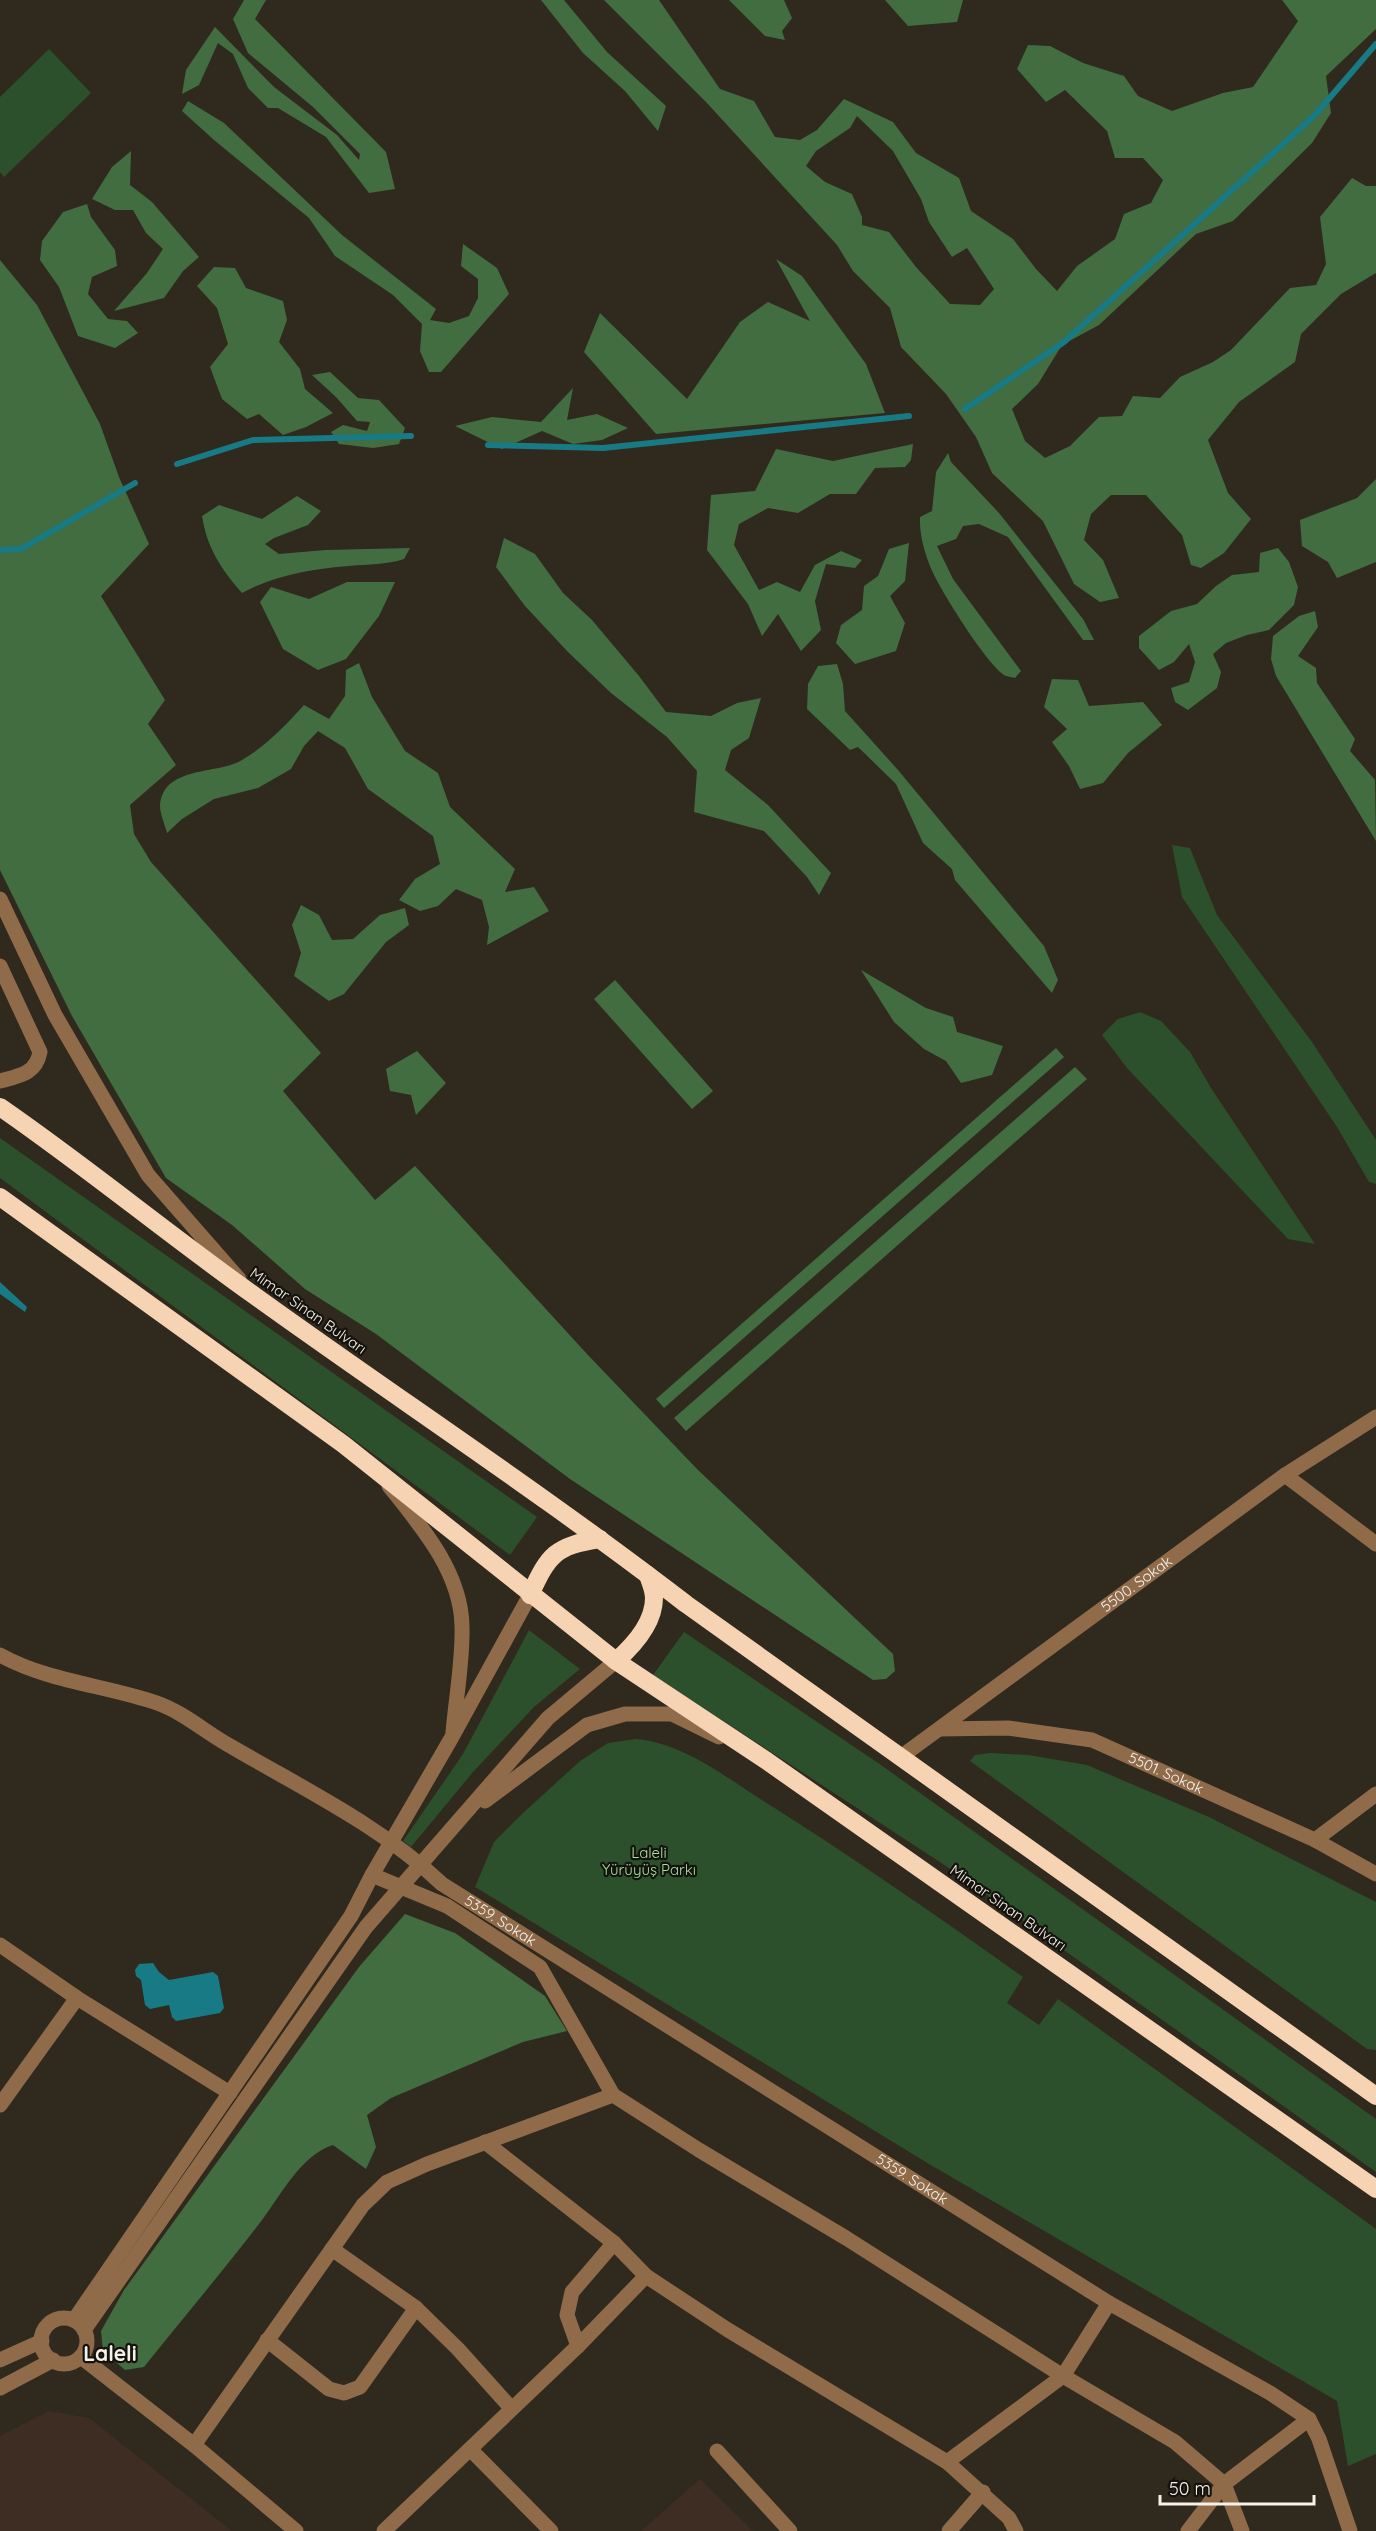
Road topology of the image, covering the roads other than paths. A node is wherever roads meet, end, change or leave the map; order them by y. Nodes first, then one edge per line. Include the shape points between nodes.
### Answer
1 (0, 899) edge
2 (0, 966) edge
3 (0, 1081) edge
4 (0, 1107) edge
5 (0, 1197) edge
6 (253, 1295) junction
7 (1376, 1417) edge
8 (378, 1472) junction
9 (1285, 1475) junction
10 (600, 1539) junction
11 (1376, 1544) edge
12 (648, 1575) junction
13 (530, 1595) junction
14 (2, 1661) edge
15 (616, 1661) junction
16 (940, 1729) junction
17 (452, 1737) junction
18 (902, 1756) junction
19 (767, 1761) junction
20 (1376, 1794) edge
21 (463, 1817) junction
22 (1314, 1840) junction
23 (392, 1842) junction
24 (420, 1863) junction
25 (1376, 1874) edge
26 (372, 1875) junction
27 (399, 1887) junction
28 (0, 1945) edge
29 (77, 1998) junction
30 (230, 2093) junction
31 (613, 2095) junction
32 (1376, 2096) edge
33 (0, 2106) edge
34 (485, 2142) junction
35 (1376, 2188) edge
36 (614, 2243) junction
37 (332, 2249) junction
38 (646, 2276) junction
39 (1109, 2303) junction
40 (416, 2308) junction
41 (79, 2325) junction
42 (267, 2340) junction
43 (42, 2341) junction
44 (578, 2346) junction
45 (81, 2357) junction
46 (0, 2360) edge
47 (52, 2360) junction
48 (1063, 2376) junction
49 (0, 2388) edge
50 (511, 2408) junction
51 (1309, 2419) junction
52 (194, 2445) junction
53 (470, 2449) junction
54 (717, 2451) dead end
55 (947, 2462) junction
56 (1224, 2484) junction
57 (982, 2493) junction
58 (296, 2531) edge
59 (384, 2531) edge
60 (551, 2531) edge
61 (790, 2531) edge
62 (949, 2531) edge
63 (1016, 2531) edge
64 (1188, 2531) edge
65 (1242, 2531) edge
66 (1350, 2531) edge

1 - 6 street via 55,1015 148,1175
2 - 3 street via 40,1053 38,1064 30,1071
4 - 6 highway, Mimar Sinan Bulvarı
5 - 8 highway
6 - 10 highway, Mimar Sinan Bulvarı
7 - 9 street, 5500. Sokak
8 - 13 highway
8 - 17 street via 423,1529 452,1579 462,1625
9 - 11 street
9 - 16 street, 5500. Sokak
10 - 12 highway
10 - 13 highway via 573,1543 556,1552
12 - 15 highway via 654,1598 650,1618 633,1647
12 - 18 highway
13 - 15 highway
13 - 17 street
14 - 23 street, 5359. Sokak via 158,1704 194,1721 222,1742
15 - 19 highway, Mimar Sinan Bulvarı
15 - 21 street via 548,1718
16 - 18 street, 5500. Sokak
16 - 22 street, 5501. Sokak via 1008,1728 1092,1740
17 - 23 street
18 - 32 highway
19 - 21 street via 672,1714 625,1713 587,1725
19 - 35 highway, Mimar Sinan Bulvarı
20 - 22 street
21 - 24 street
22 - 25 street, 5501. Sokak
23 - 24 street, 5359. Sokak
23 - 26 street
24 - 27 street
24 - 39 street, 5359. Sokak via 442,1884
26 - 27 street
26 - 30 street via 351,1916
27 - 31 street via 447,1906 540,1967
27 - 41 street via 366,1927
28 - 29 street
29 - 30 street
29 - 33 street
30 - 41 street
31 - 34 street
31 - 48 street
34 - 36 street
34 - 37 street via 387,2182 363,2205
36 - 38 street
36 - 44 street via 572,2292 567,2315
37 - 40 street
37 - 42 street
38 - 44 street
38 - 55 street
39 - 48 street
39 - 51 street, 5359. Sokak
40 - 42 street via 360,2387 344,2393 329,2389
40 - 50 street
41 - 43 street via 67,2318 52,2321
41 - 45 street via 87,2344
42 - 52 street
43 - 46 street
43 - 47 street
44 - 50 street
45 - 47 street via 68,2363
45 - 52 street
47 - 49 street
48 - 55 street
48 - 56 street via 1176,2442
50 - 53 street
51 - 56 street
51 - 66 street
52 - 58 street
53 - 59 street
53 - 60 street
54 - 61 street
55 - 57 street
56 - 64 street
56 - 65 street
57 - 62 street
57 - 63 street via 1010,2518

